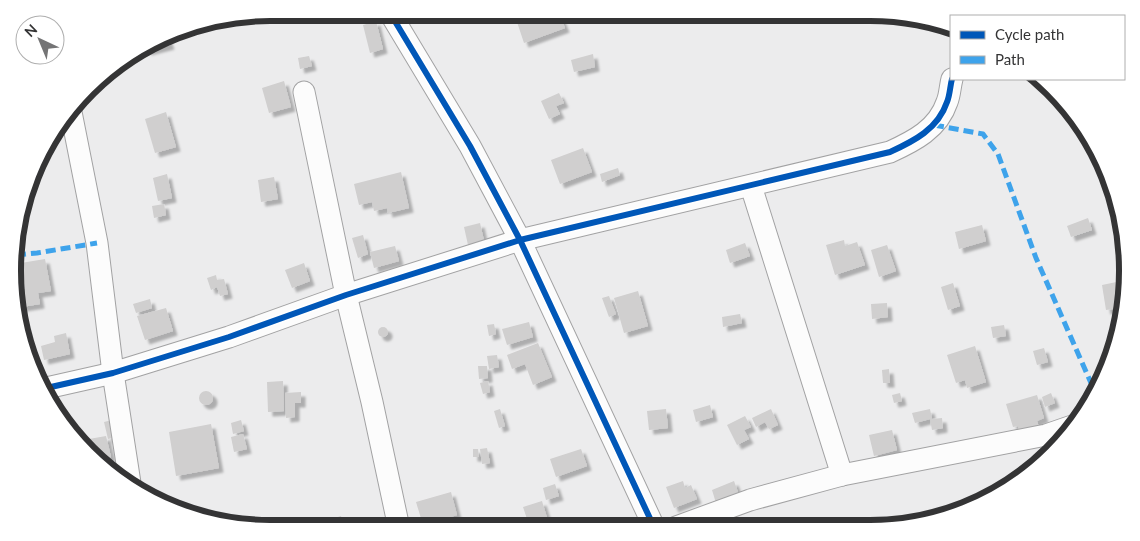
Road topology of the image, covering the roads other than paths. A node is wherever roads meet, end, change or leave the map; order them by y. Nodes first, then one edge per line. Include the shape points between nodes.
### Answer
1 (395, 21) edge
2 (952, 80) edge
3 (304, 92) dead end
4 (72, 121) edge
5 (751, 186) junction
6 (520, 240) junction
7 (346, 296) junction
8 (113, 373) junction
9 (50, 387) edge
10 (1049, 442) edge
11 (842, 475) junction
12 (129, 476) edge
13 (397, 520) edge
14 (651, 520) edge
15 (695, 520) edge

1 - 6 street via 470,146
2 - 5 street via 947,103 939,118 916,140 890,152
3 - 7 street
4 - 8 street via 97,243
5 - 6 street
5 - 11 street
6 - 7 street
6 - 14 street
7 - 8 street via 230,337
7 - 13 street
8 - 9 street
8 - 12 street
10 - 11 street
11 - 15 street via 750,500

